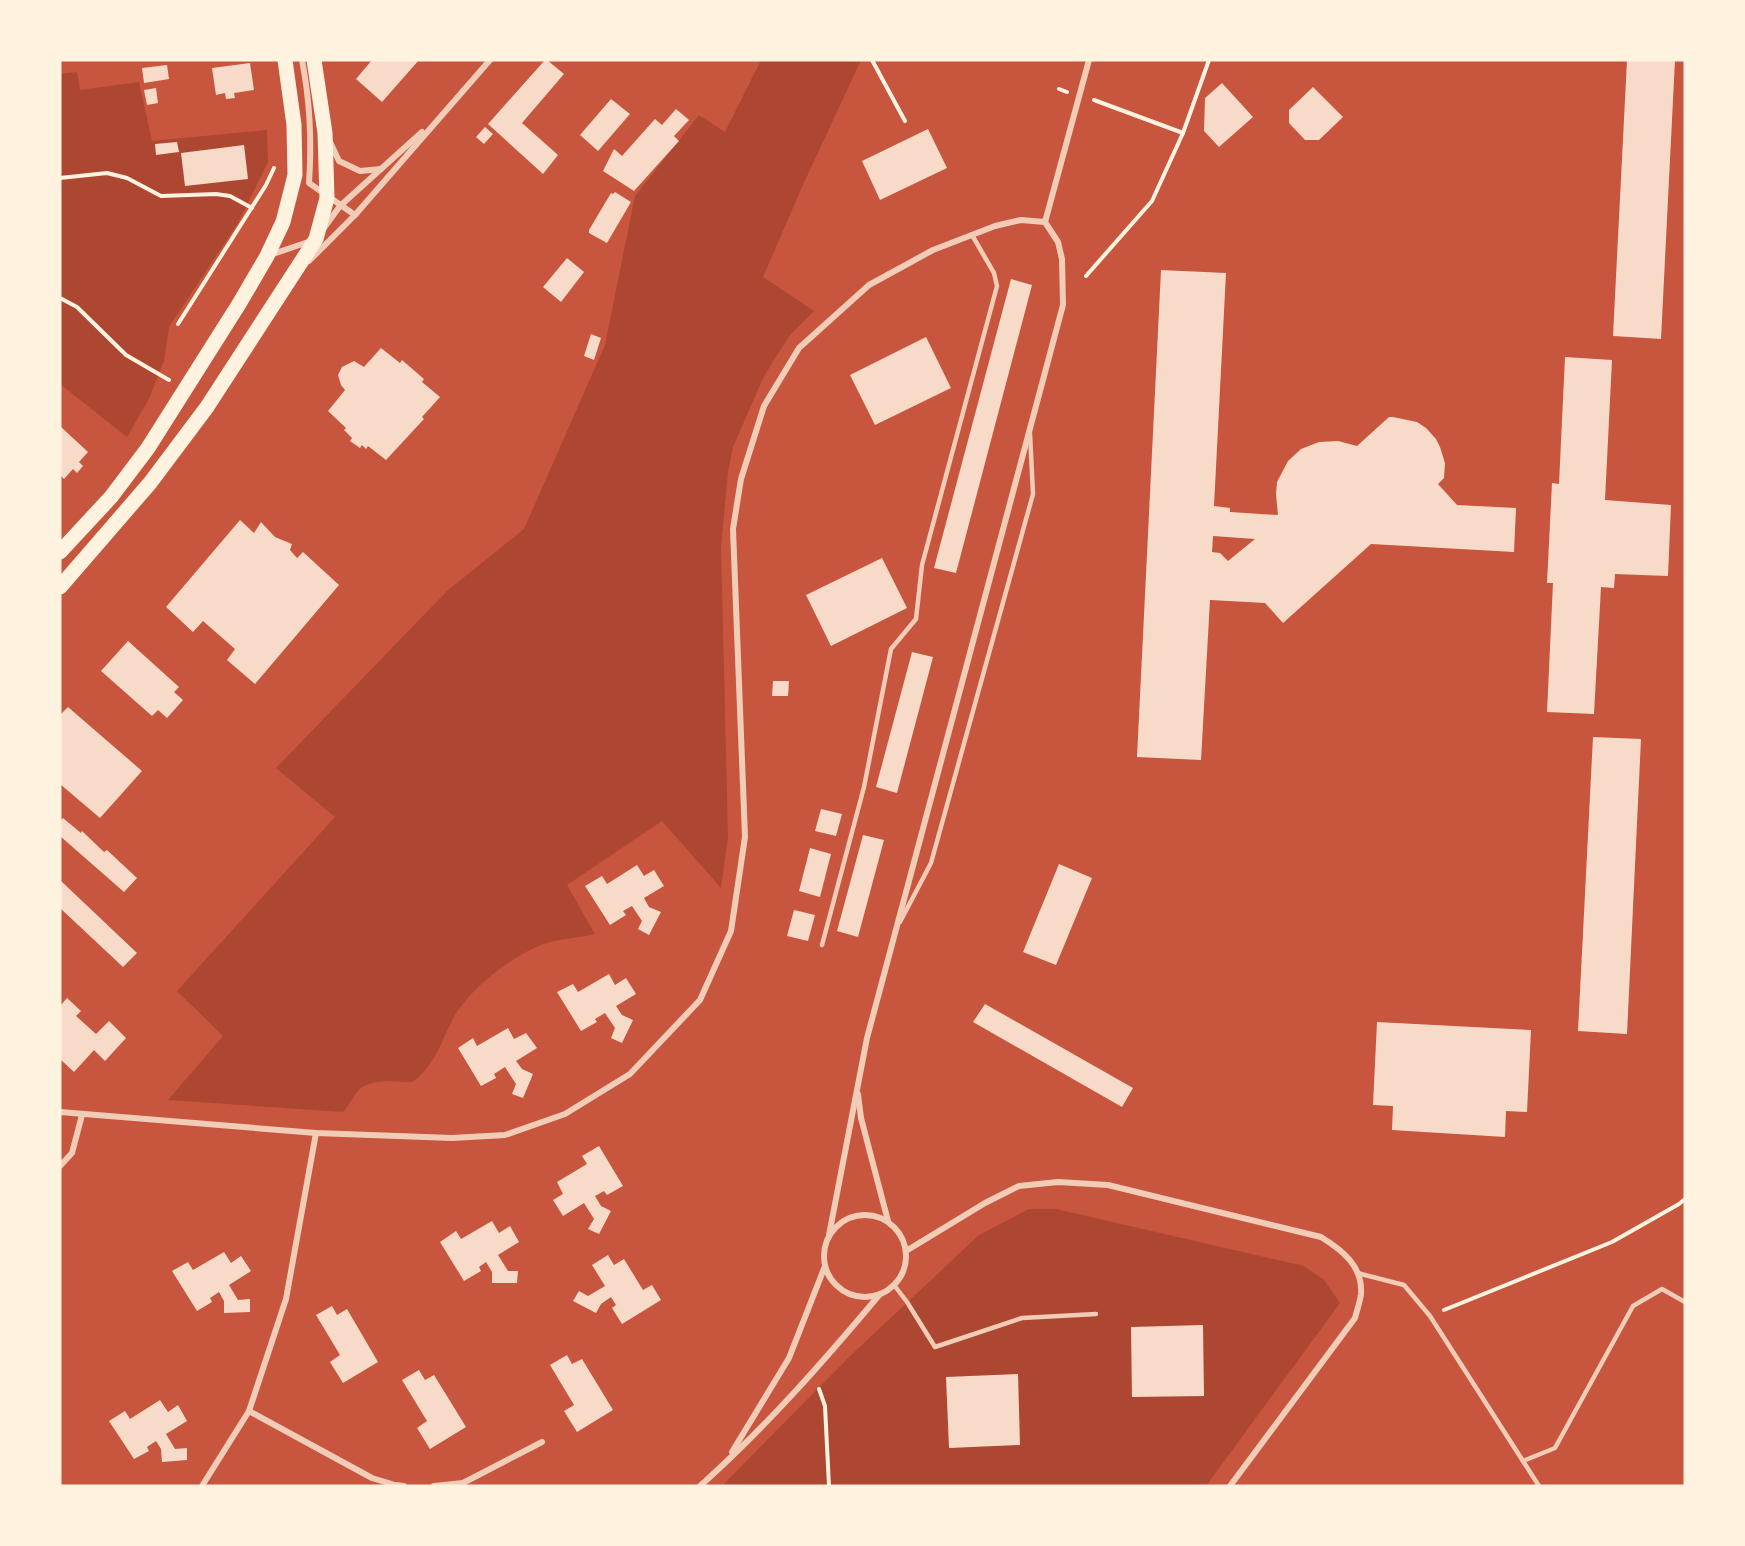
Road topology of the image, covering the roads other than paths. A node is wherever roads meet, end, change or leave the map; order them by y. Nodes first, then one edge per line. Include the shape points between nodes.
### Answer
1 (285, 60) edge
2 (302, 60) edge
3 (314, 60) edge
4 (490, 60) edge
5 (1089, 60) edge
6 (446, 109) junction
7 (325, 133) junction
8 (381, 169) junction
9 (334, 202) junction
10 (355, 215) junction
11 (1046, 222) junction
12 (972, 235) junction
13 (316, 239) junction
14 (267, 256) junction
15 (294, 276) junction
16 (1030, 431) junction
17 (63, 548) edge
18 (60, 587) edge
19 (897, 927) junction
20 (822, 945) dead end
21 (857, 1087) junction
22 (60, 1112) edge
23 (82, 1115) junction
24 (316, 1132) junction
25 (60, 1166) edge
26 (888, 1221) junction
27 (829, 1235) junction
28 (906, 1251) junction
29 (825, 1266) junction
30 (1357, 1273) junction
31 (894, 1285) junction
32 (880, 1294) junction
33 (1685, 1302) edge
34 (1096, 1314) dead end
35 (249, 1411) junction
36 (542, 1442) dead end
37 (1522, 1461) junction
38 (726, 1463) junction
39 (202, 1486) edge
40 (404, 1486) edge
41 (434, 1486) edge
42 (700, 1486) edge
43 (1230, 1486) edge
44 (1539, 1486) edge

1 - 14 main road via 295,135 295,175 283,222
2 - 9 street via 311,134 309,183
3 - 7 main road
4 - 6 street
5 - 11 street
6 - 8 street
6 - 10 street
7 - 8 street via 339,161 360,171
7 - 9 main road
8 - 9 street
9 - 10 street
9 - 13 main road
10 - 15 street
11 - 12 street via 1021,220
11 - 16 street via 1058,242 1062,259 1063,305
12 - 20 lane via 994,273 997,286 922,565 916,618 891,649 864,788
12 - 24 street via 933,250 869,285 799,348 764,406 741,479 733,529 745,837 731,931 700,1000 630,1074 566,1113 505,1135 452,1138
13 - 14 street
13 - 15 main road
14 - 17 main road via 148,448
15 - 18 main road via 207,407 150,483
16 - 19 street
16 - 19 lane via 1033,494 931,863
19 - 21 street
21 - 26 street via 861,1118
21 - 27 street
22 - 23 street
23 - 24 street
23 - 25 street via 72,1153
24 - 35 street via 286,1299
26 - 27 street via 862,1214 849,1217
26 - 28 street via 903,1239
27 - 29 street via 824,1245
28 - 30 street via 1019,1186 1058,1182 1108,1185 1321,1237 1345,1252
28 - 31 street via 904,1269
29 - 32 street via 829,1277 846,1293 869,1297
29 - 38 street via 789,1358
30 - 37 lane via 1404,1286 1430,1316
30 - 43 street via 1361,1292 1355,1318
31 - 32 street
31 - 34 lane via 935,1347 1022,1318
32 - 38 street via 813,1373
33 - 37 lane via 1662,1289 1633,1306 1555,1448
35 - 39 street
35 - 40 street via 372,1478
36 - 41 street via 463,1483
37 - 44 lane
38 - 42 street

